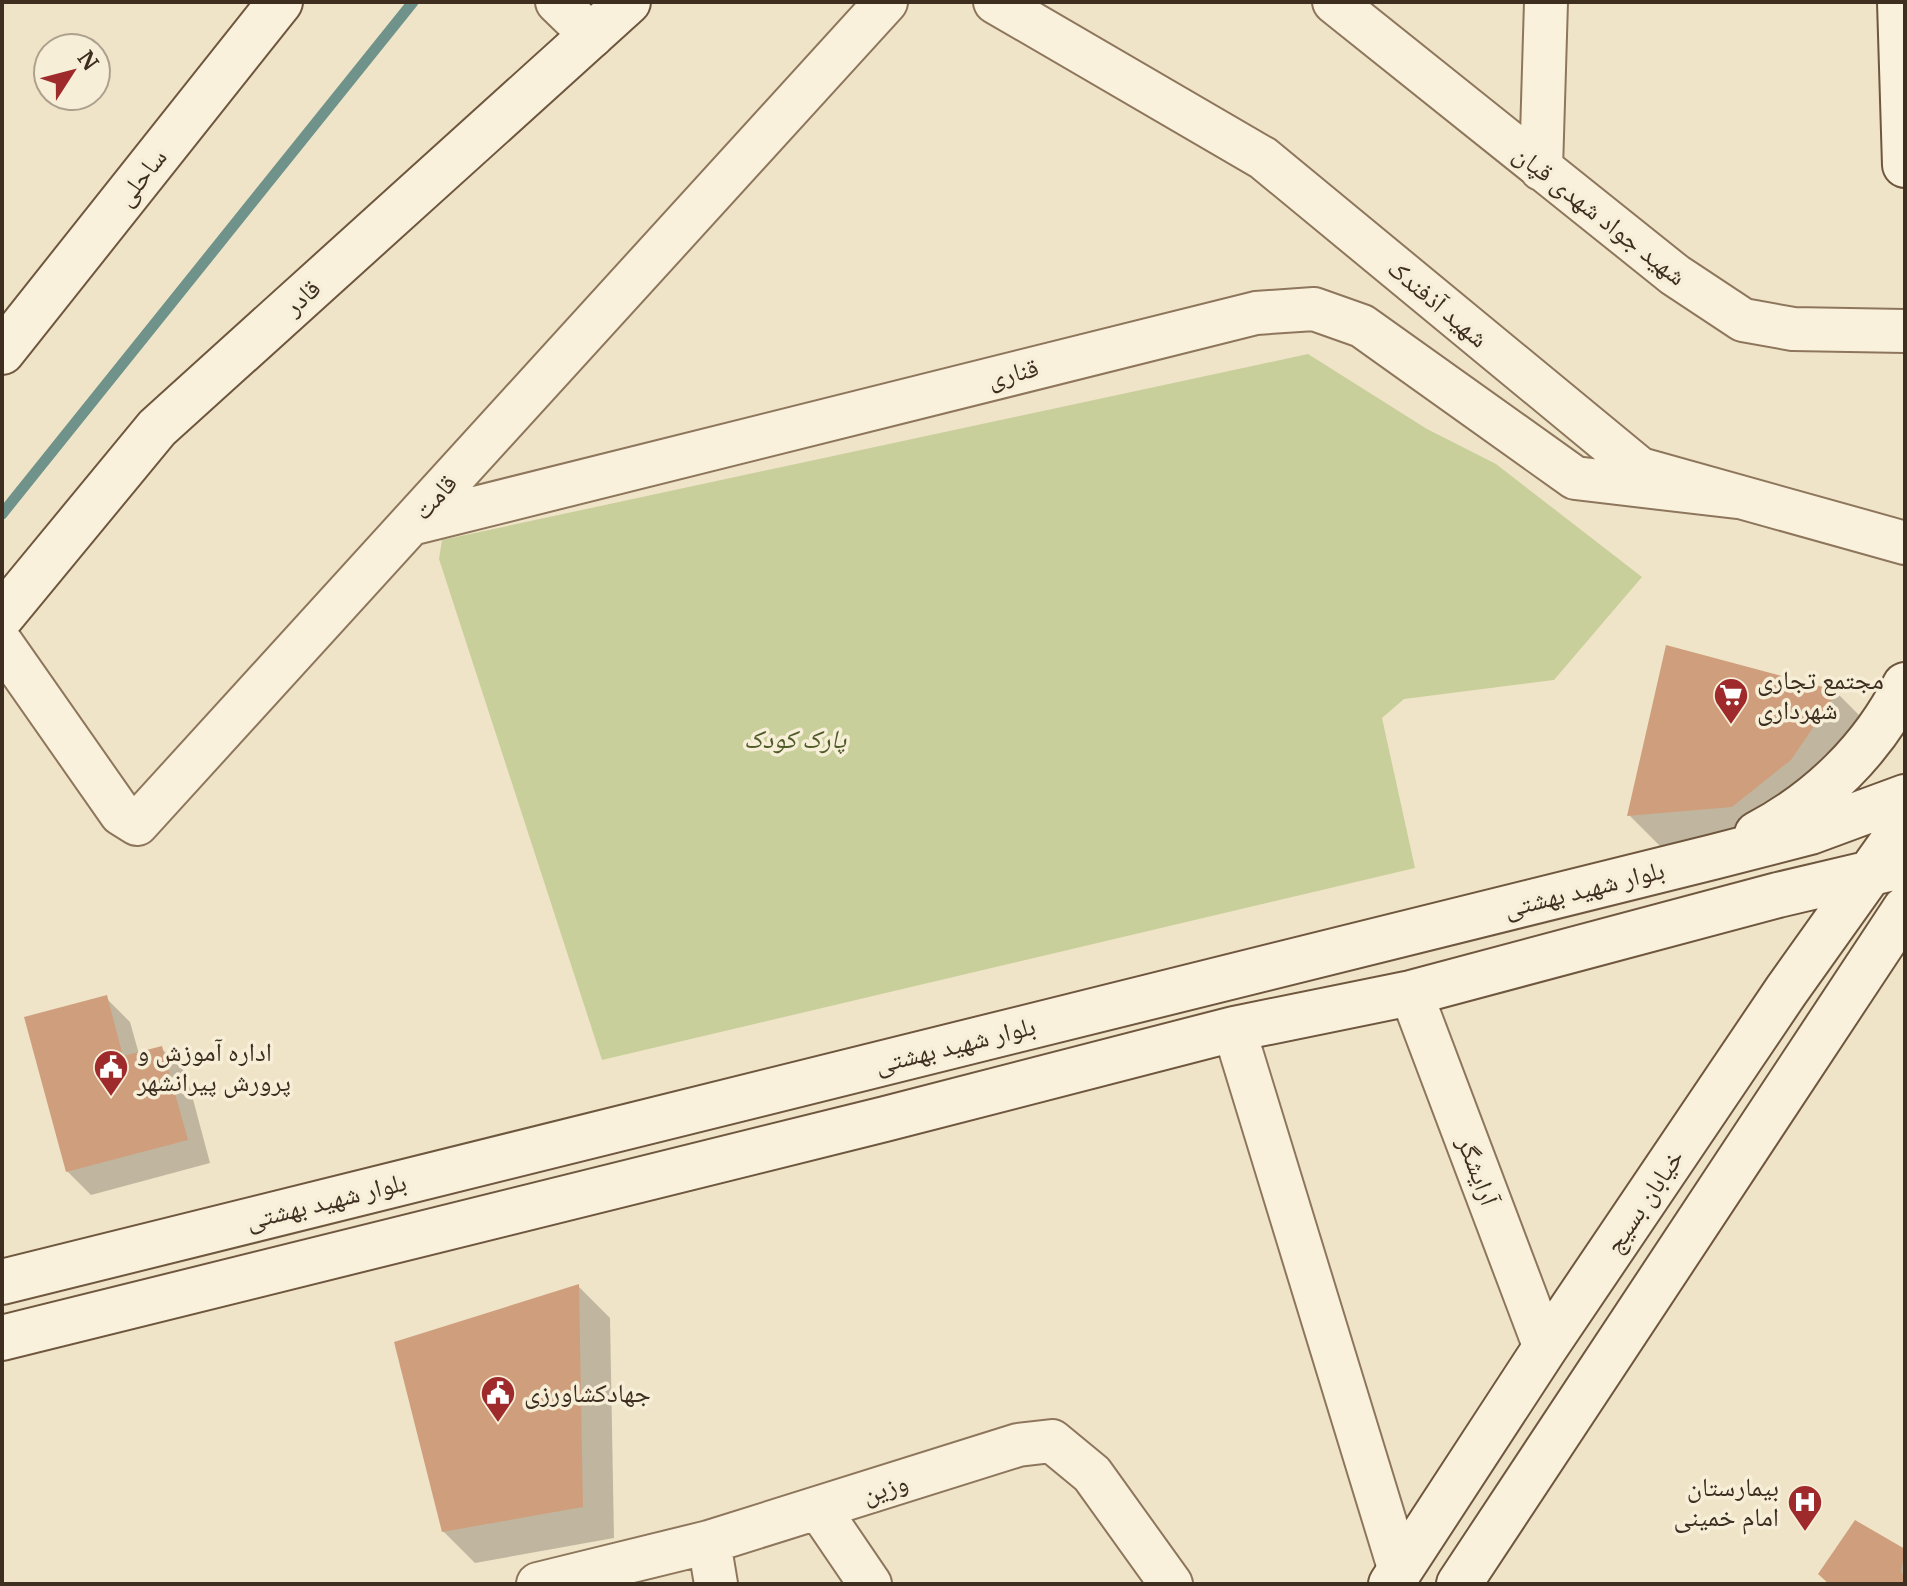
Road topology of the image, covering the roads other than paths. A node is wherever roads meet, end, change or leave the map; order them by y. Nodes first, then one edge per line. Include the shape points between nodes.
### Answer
1 (280, 2) edge
2 (557, 2) edge
3 (628, 2) edge
4 (886, 2) edge
5 (995, 2) edge
6 (1334, 2) edge
7 (1546, 2) edge
8 (1900, 2) edge
9 (592, 36) junction
10 (1904, 71) edge
11 (1905, 165) edge
12 (1541, 169) junction
13 (1905, 331) edge
14 (2, 352) edge
15 (1737, 497) junction
16 (411, 524) junction
17 (1905, 543) edge
18 (2, 616) edge
19 (2, 644) edge
20 (1905, 685) edge
21 (1905, 797) edge
22 (1905, 824) edge
23 (1713, 857) junction
24 (1888, 870) edge
25 (1905, 909) edge
26 (1411, 993) junction
27 (1234, 1029) junction
28 (656, 1120) junction
29 (669, 1173) junction
30 (160, 1243) junction
31 (2, 1282) edge
32 (170, 1297) junction
33 (2, 1338) edge
34 (1545, 1348) junction
35 (819, 1509) junction
36 (709, 1542) junction
37 (1396, 1577) edge
38 (1466, 1579) edge
39 (538, 1584) edge
40 (716, 1584) edge
41 (870, 1584) edge
42 (1171, 1584) edge

1 - 14 main road, ساحلی
2 - 9 street
3 - 9 main road, قادر
4 - 16 street, قامت
5 - 15 street, شهید آذفندک via 1263,158 1640,469
6 - 12 street, شهید جواد شهدی قپان
7 - 12 street
8 - 10 main road
9 - 18 main road, قادر via 157,428
10 - 11 main road
12 - 13 street, شهید جواد شهدی قپان via 1675,275 1743,320 1793,329
15 - 16 street, قناری via 1575,478 1362,326 1314,309 1256,313
15 - 17 street, شهید آذفندک
16 - 19 street, قامت via 137,824 121,814
20 - 23 main road via 1890,716 1852,763 1786,819
21 - 23 main road, بلوار شهید بهشتی via 1810,832
22 - 24 main road, خیابان بسیج
23 - 28 main road, بلوار شهید بهشتی
24 - 26 main road, بلوار شهید بهشتی
24 - 34 main road, خیابان بسیج via 1786,991
25 - 38 main road
26 - 27 main road, بلوار شهید بهشتی
26 - 34 street, آرایشگر
27 - 29 main road, بلوار شهید بهشتی
27 - 37 street
28 - 29 main road
28 - 30 main road, بلوار شهید بهشتی
29 - 32 main road, بلوار شهید بهشتی
30 - 31 main road, بلوار شهید بهشتی
30 - 32 main road
32 - 33 main road, بلوار شهید بهشتی
34 - 37 main road, خیابان بسیج
35 - 36 street, وزین
35 - 41 street
35 - 42 street, وزین via 1018,1445 1052,1441 1092,1474
36 - 39 street, وزین
36 - 40 street

